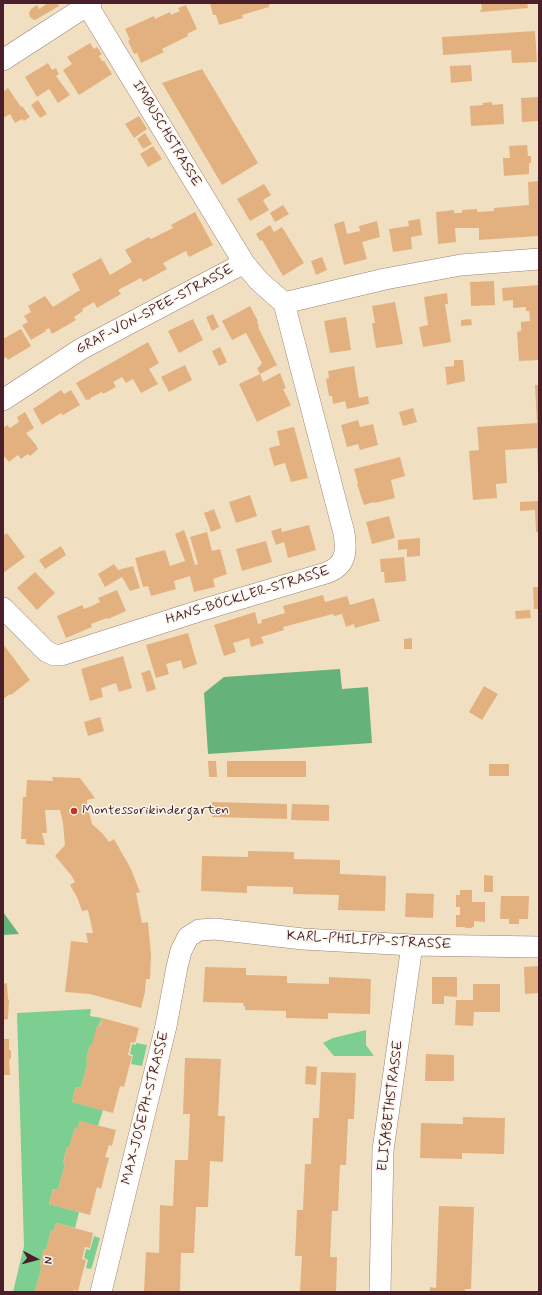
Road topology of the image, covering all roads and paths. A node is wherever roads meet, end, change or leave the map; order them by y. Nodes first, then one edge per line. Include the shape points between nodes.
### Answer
1 (88, 4) edge
2 (3, 60) edge
3 (539, 259) edge
4 (244, 262) junction
5 (284, 303) junction
6 (3, 400) edge
7 (3, 608) edge
8 (199, 930) joint
9 (412, 945) junction
10 (539, 947) edge
11 (101, 1292) edge
12 (380, 1292) edge

1 - 2 street
1 - 4 street, IMBUSCHSTRASSE
3 - 5 street via 453,267 385,279
4 - 5 street, GRAF-VON-SPEE-STRASSE via 259,281
4 - 6 street, GRAF-VON-SPEE-STRASSE via 81,349
5 - 7 street, HANS-BÖCKLER-STRASSE via 346,542 340,566 334,571 61,655 46,651
8 - 9 street, KARL-PHILIPP-STRASSE via 215,929 304,939
8 - 11 street, MAX-JOSEPH-STRASSE via 188,937 181,951 166,1026
9 - 10 street, KARL-PHILIPP-STRASSE
9 - 12 street, ELISABETHSTRASSE via 383,1150

